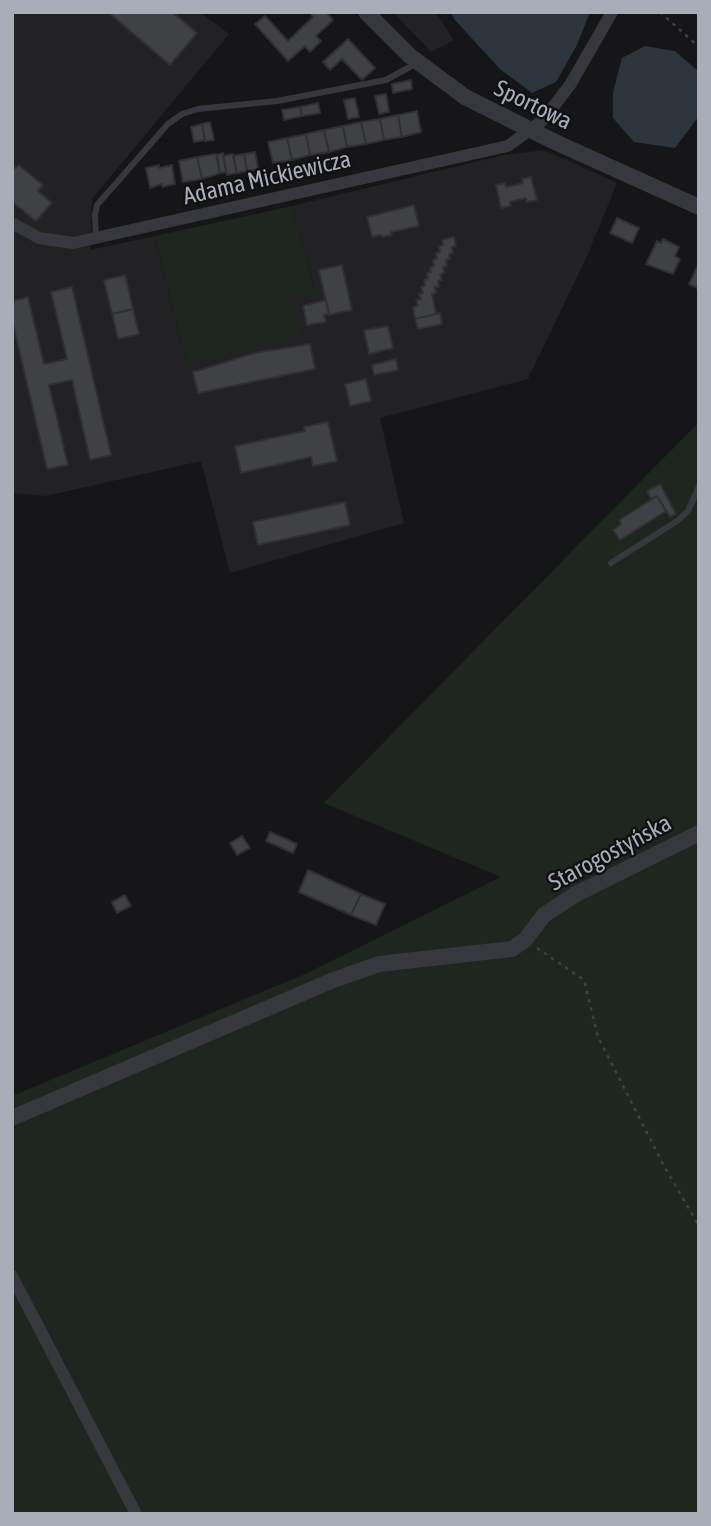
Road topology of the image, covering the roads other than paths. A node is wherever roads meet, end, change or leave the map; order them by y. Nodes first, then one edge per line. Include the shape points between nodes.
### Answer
1 (366, 12) edge
2 (612, 12) edge
3 (418, 63) junction
4 (530, 130) junction
5 (699, 207) edge
6 (12, 223) edge
7 (96, 238) junction
8 (699, 486) edge
9 (611, 563) dead end
10 (699, 833) edge
11 (12, 1118) edge
12 (12, 1276) edge
13 (136, 1514) edge

1 - 3 street, Sportowa
2 - 4 street, Adama Mickiewicza via 570,85
3 - 4 street, Sportowa via 465,97
3 - 7 lane via 386,80 182,114 97,205
4 - 5 street, Sportowa
4 - 7 street, Adama Mickiewicza via 508,146
6 - 7 street, Adama Mickiewicza via 56,242
8 - 9 lane via 683,516
10 - 11 street, Starogostyńska via 576,894 544,915 512,949 379,964
12 - 13 street

